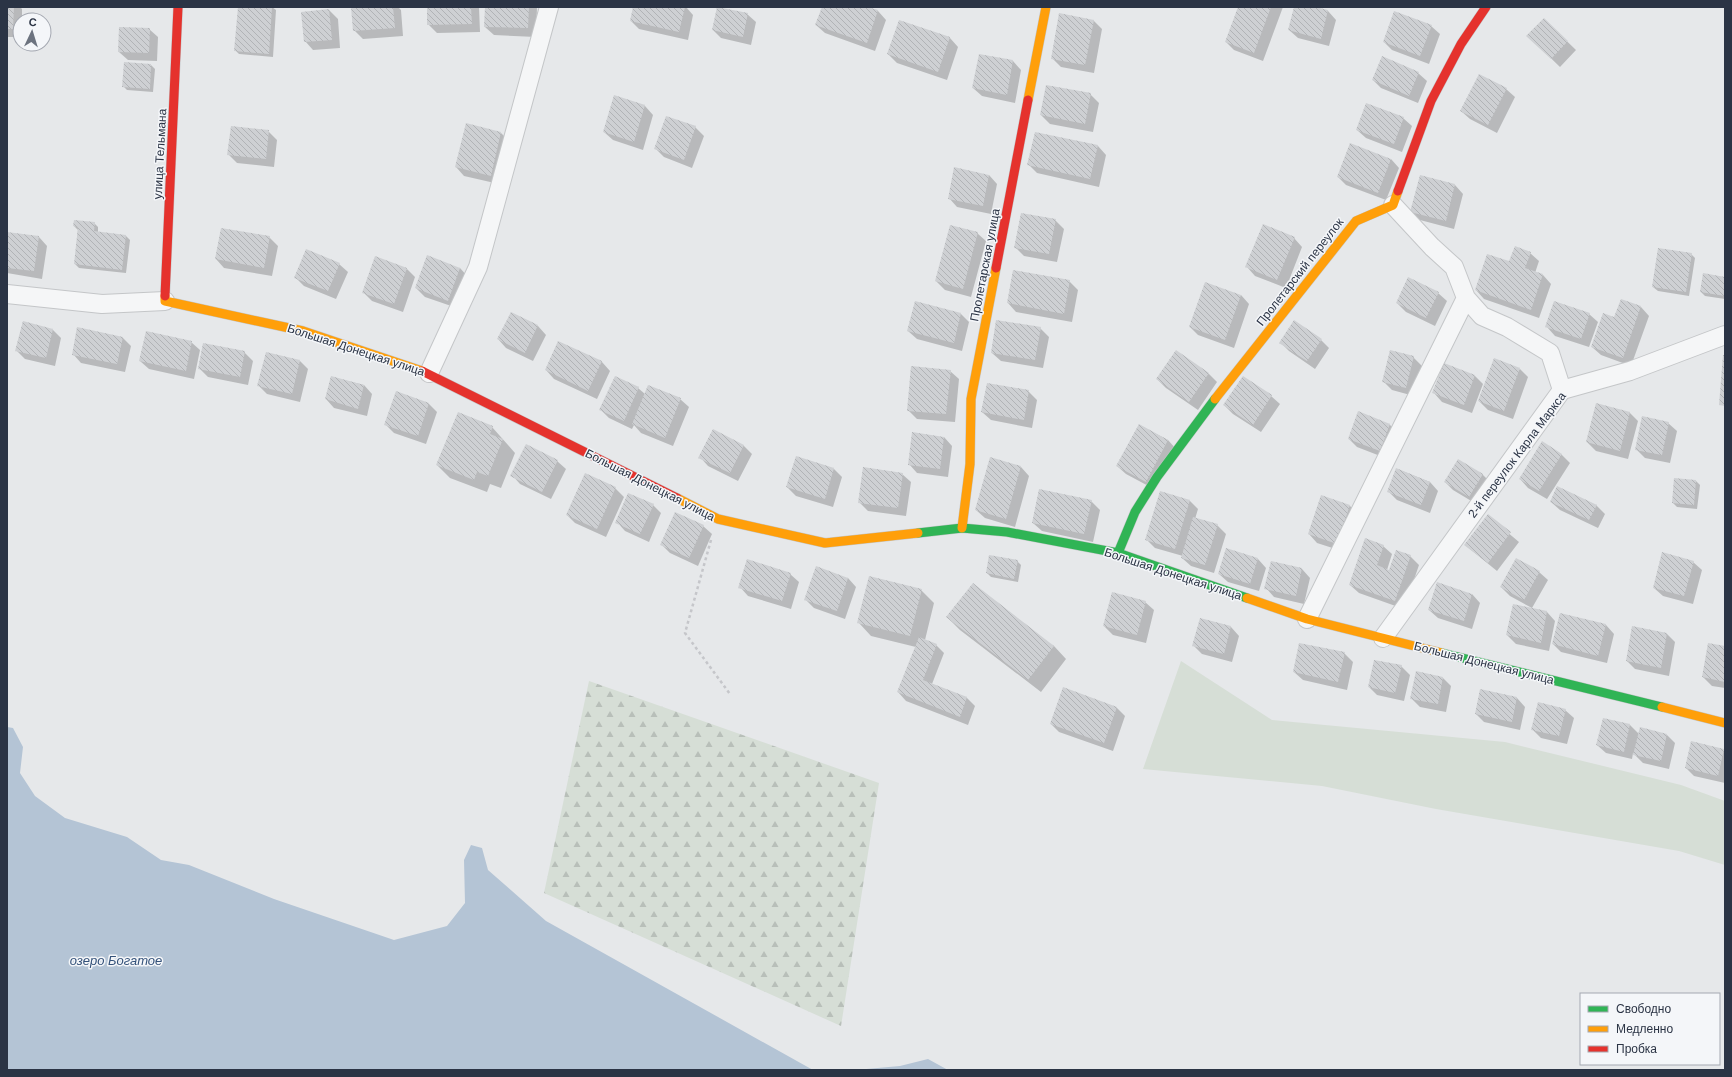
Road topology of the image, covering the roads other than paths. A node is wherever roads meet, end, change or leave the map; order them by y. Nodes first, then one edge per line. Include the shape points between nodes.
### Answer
1 (178, 7) edge
2 (548, 7) edge
3 (1046, 7) edge
4 (1486, 7) edge
5 (1393, 205) junction
6 (7, 294) edge
7 (1466, 298) junction
8 (165, 301) junction
9 (1725, 335) edge
10 (429, 373) junction
11 (1562, 390) junction
12 (962, 528) junction
13 (1118, 553) junction
14 (1307, 619) junction
15 (1383, 638) junction
16 (1725, 723) edge

1 - 8 street, улица Тельмана
2 - 10 street via 478,267
3 - 12 street, Пролетарская улица via 971,399 970,464
4 - 5 street via 1461,44 1431,101
5 - 7 street via 1432,247 1454,266
5 - 13 street, Пролетарский переулок via 1356,221 1228,381 1134,512
6 - 8 street, Большая Донецкая улица via 102,304
7 - 11 street via 1482,316 1507,327 1550,353
7 - 14 street
8 - 10 street, Большая Донецкая улица via 303,331
9 - 11 street, 2-й переулок Карла Маркса via 1630,371
10 - 12 street, Большая Донецкая улица via 718,519 825,543
11 - 15 street, 2-й переулок Карла Маркса
12 - 13 street, Большая Донецкая улица via 1007,532
13 - 14 street, Большая Донецкая улица
14 - 15 street, Большая Донецкая улица
15 - 16 street, Большая Донецкая улица

